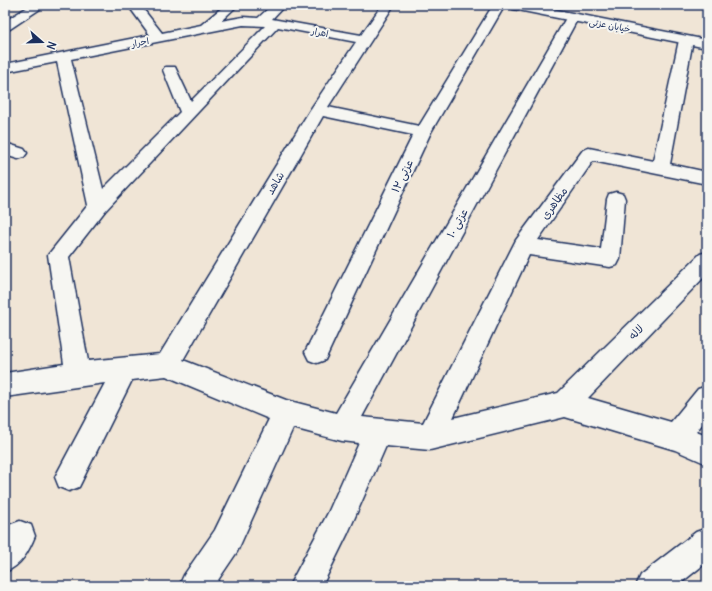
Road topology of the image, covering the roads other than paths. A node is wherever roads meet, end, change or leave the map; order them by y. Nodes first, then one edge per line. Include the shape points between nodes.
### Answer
1 (40, 5) edge
2 (134, 5) edge
3 (232, 5) edge
4 (279, 5) edge
5 (388, 5) edge
6 (499, 5) edge
7 (513, 5) edge
8 (572, 18) junction
9 (268, 22) junction
10 (5, 26) edge
11 (203, 30) junction
12 (160, 38) junction
13 (365, 40) junction
14 (686, 40) junction
15 (707, 44) edge
16 (63, 56) junction
17 (5, 68) edge
18 (170, 70) dead end
19 (318, 110) junction
20 (188, 113) junction
21 (423, 132) junction
22 (660, 168) junction
23 (707, 178) edge
24 (616, 199) dead end
25 (98, 206) junction
26 (523, 246) junction
27 (707, 260) edge
28 (317, 352) dead end
29 (167, 365) junction
30 (125, 369) junction
31 (78, 374) junction
32 (5, 385) edge
33 (707, 398) edge
34 (564, 404) junction
35 (286, 413) junction
36 (342, 428) junction
37 (378, 432) junction
38 (430, 437) junction
39 (676, 437) junction
40 (707, 450) edge
41 (69, 477) dead end
42 (707, 543) edge
43 (195, 586) edge
44 (305, 586) edge
45 (650, 586) edge

1 - 10 street
2 - 12 street
3 - 11 street
4 - 9 street
5 - 13 street, شاهد
6 - 21 street, عزتی ۱۲
7 - 8 street, خیابان عزتی
8 - 14 street, خیابان عزتی
8 - 36 street, عزتی ۱۰
9 - 11 street, احرار via 243,21
9 - 13 street, اهرار
9 - 20 street
11 - 12 street, احرار
12 - 16 street, احرار
13 - 19 street, شاهد
14 - 15 street, خیابان عزتی
14 - 22 street
16 - 17 street, احرار
16 - 25 street
18 - 20 street
19 - 21 street
19 - 29 street, شاهد
20 - 25 street
21 - 28 street, عزتی ۱۲
22 - 23 street
22 - 26 street, مظاهری via 589,154
24 - 26 street via 610,259
25 - 31 street via 58,255
26 - 38 street, مظاهری
27 - 34 street, لاله
29 - 30 street
29 - 35 street
30 - 31 street
30 - 41 street
31 - 32 street
33 - 39 street
34 - 38 street
34 - 39 street
35 - 36 street
35 - 43 street via 226,541
36 - 37 street
37 - 38 street
37 - 44 street via 338,523
39 - 40 street
42 - 45 street

